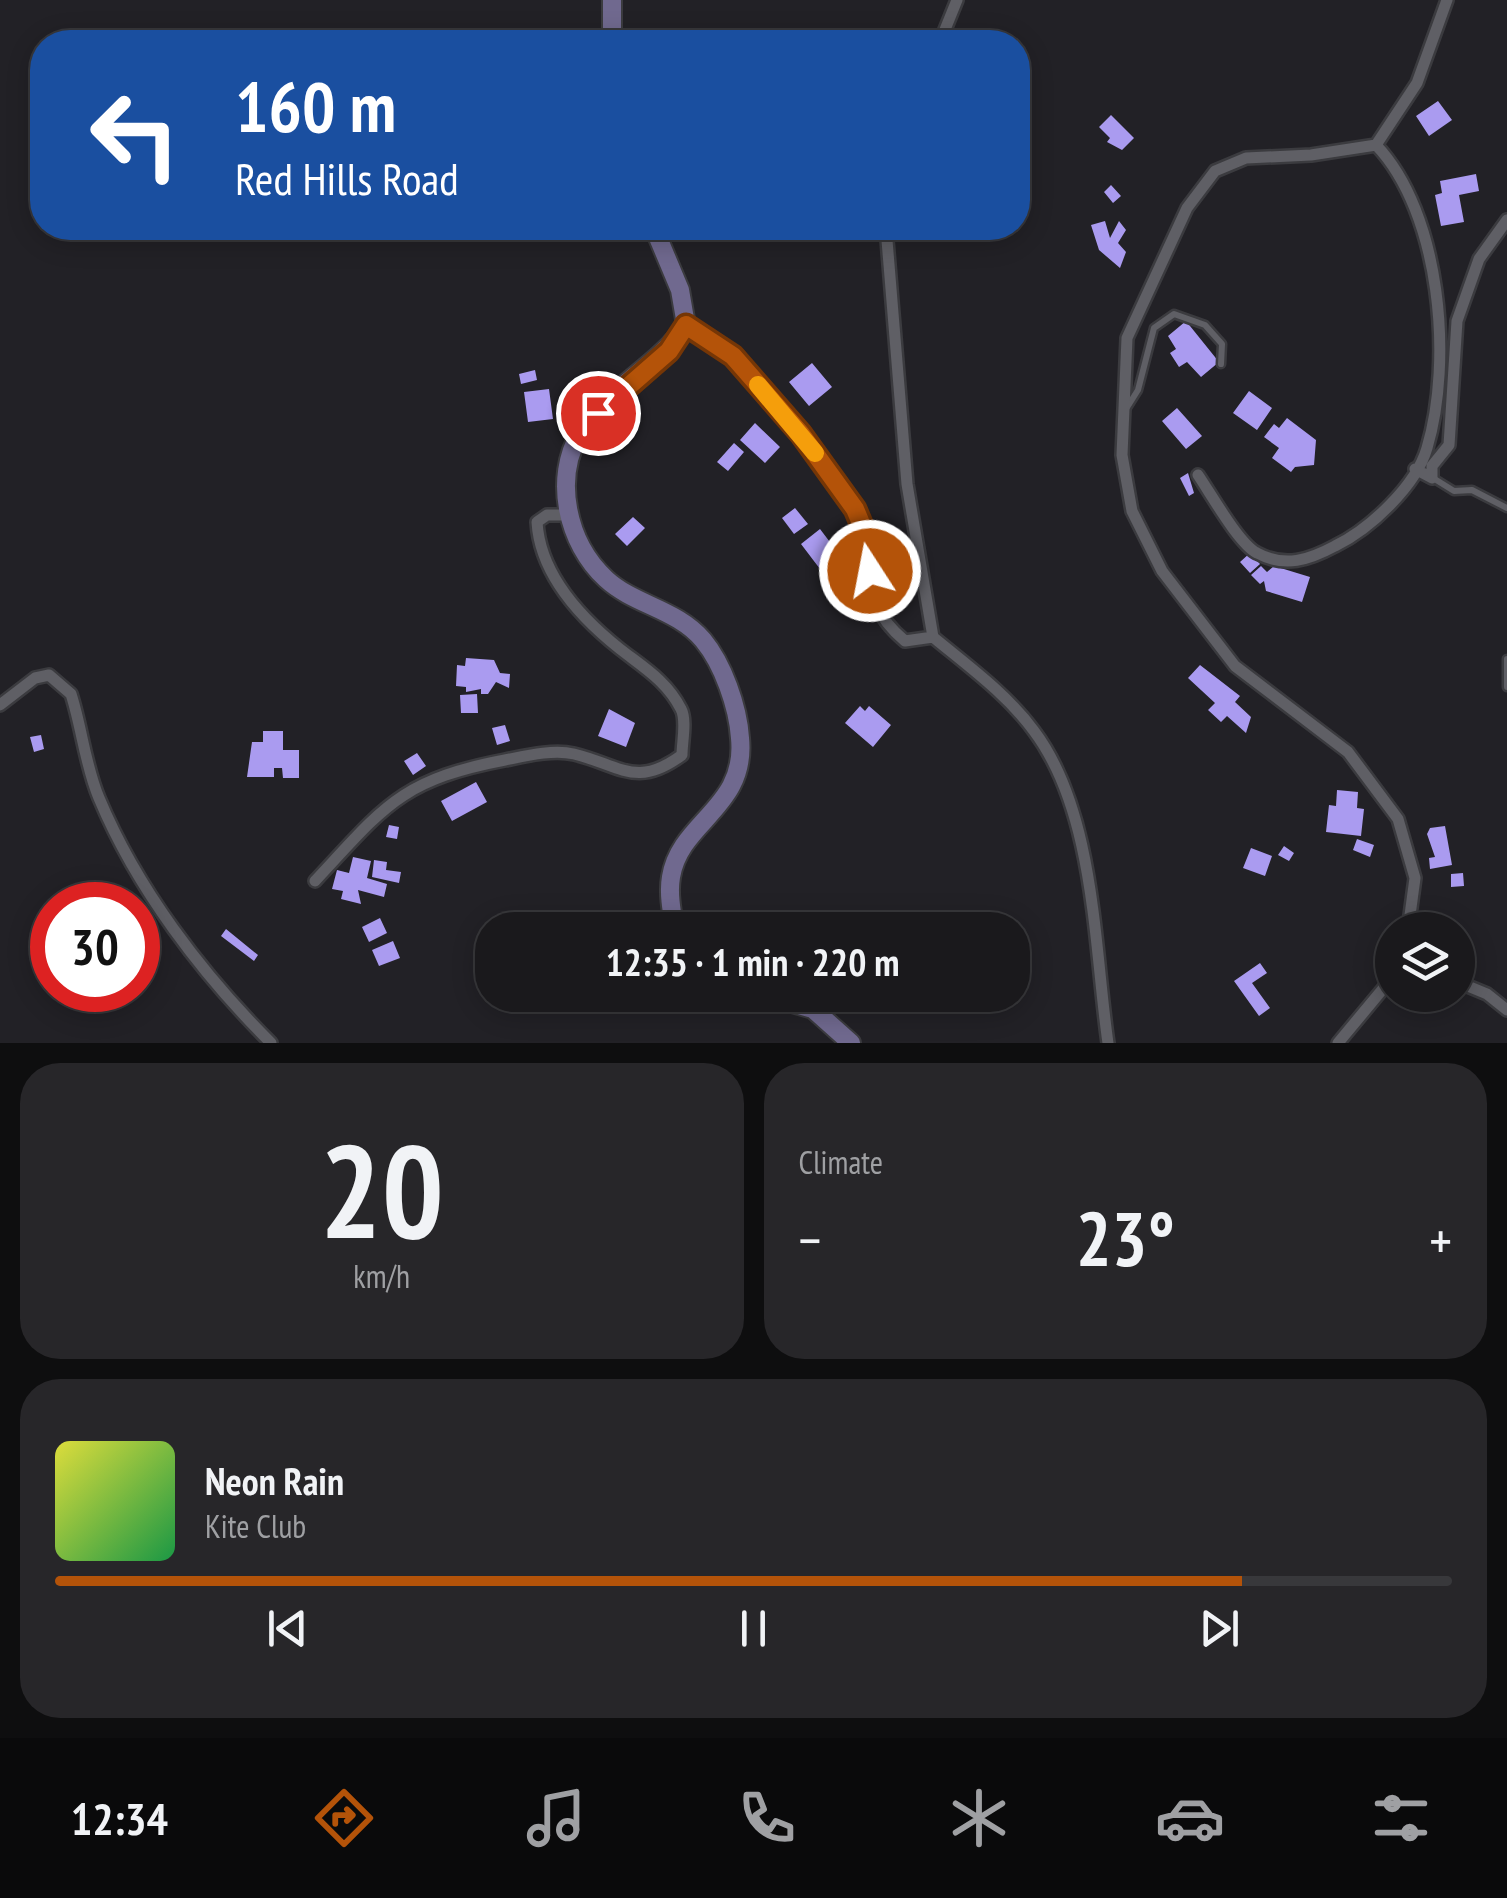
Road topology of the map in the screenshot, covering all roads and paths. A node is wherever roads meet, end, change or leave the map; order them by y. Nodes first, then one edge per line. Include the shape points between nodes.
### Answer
1 (612, 0) edge
2 (957, 0) edge
3 (1447, 0) edge
4 (612, 30) edge
5 (945, 30) edge
6 (1376, 145) junction
7 (1507, 220) edge
8 (659, 240) edge
9 (887, 240) edge
10 (686, 325) junction
11 (1221, 364) dead end
12 (1123, 415) junction
13 (1415, 469) junction
14 (1198, 475) dead end
15 (1432, 478) junction
16 (1507, 508) edge
17 (569, 515) junction
18 (933, 637) junction
19 (1507, 660) edge
20 (1507, 686) edge
21 (0, 705) edge
22 (315, 881) dead end
23 (674, 912) edge
24 (1410, 912) edge
25 (1475, 989) edge
26 (1375, 1000) edge
27 (1507, 1010) edge
28 (816, 1012) edge
29 (272, 1043) edge
30 (852, 1043) edge
31 (1108, 1043) edge
32 (1338, 1043) edge

1 - 4 main road
2 - 5 street
3 - 6 street via 1418,83
6 - 12 street via 1246,158 1215,170 1187,208 1127,338
6 - 13 street via 1395,164 1421,230 1442,337 1426,451
7 - 15 street via 1479,259 1457,321 1449,445 1432,466
8 - 10 main road via 686,306
9 - 18 street via 907,484
10 - 17 main road via 669,351 580,431 564,470
10 - 18 street via 733,356 855,509 868,540 872,602 885,624 905,641
11 - 12 lane via 1222,344 1205,326 1174,314 1154,328 1138,390
12 - 24 street via 1132,511 1162,572 1235,666 1348,752 1398,819 1415,878
13 - 14 street via 1401,492 1342,543 1308,560 1276,562 1252,551
13 - 15 street
15 - 16 lane
17 - 22 street via 537,522 538,548 564,593 596,629 650,668 683,712 682,756 642,775 571,754 531,755 420,782 382,808
17 - 23 main road via 587,556 608,581 701,638 720,665 740,736 739,772 728,798 688,842 671,874
18 - 31 street via 1036,733 1065,792 1086,860
19 - 20 lane
21 - 29 street via 34,678 61,681 71,694 97,794 116,834 172,927
25 - 27 street
26 - 32 street
28 - 30 main road

